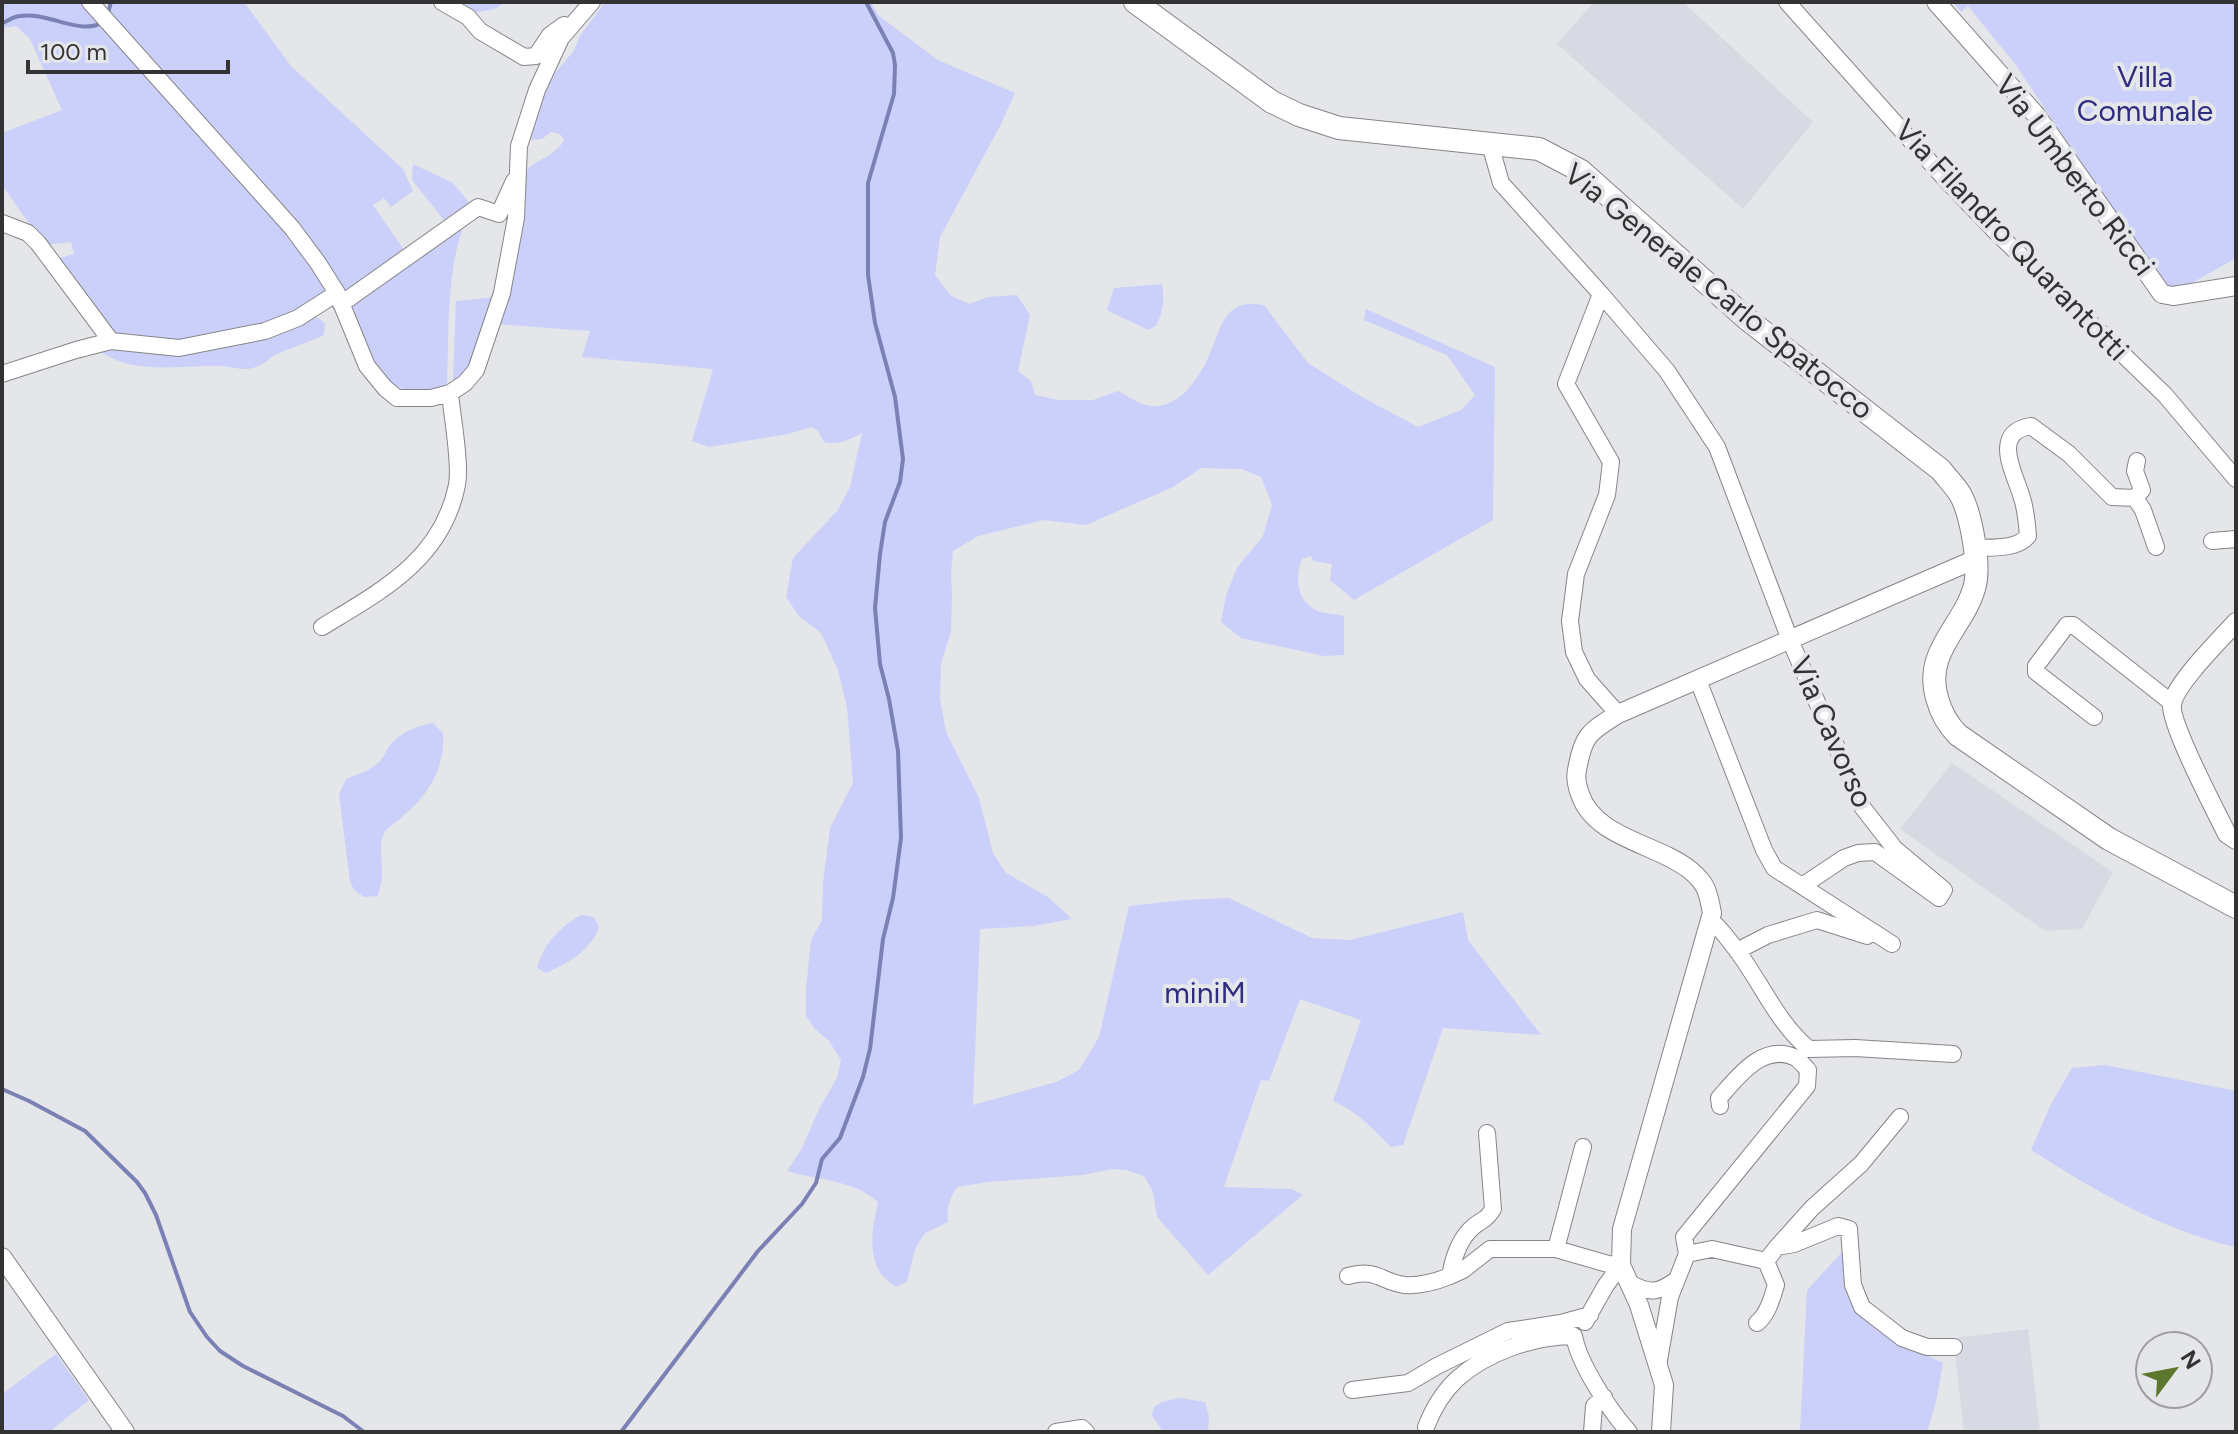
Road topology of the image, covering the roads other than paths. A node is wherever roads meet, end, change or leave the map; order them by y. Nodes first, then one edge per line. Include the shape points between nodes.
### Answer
1 (90, 2) edge
2 (442, 2) edge
3 (1135, 2) edge
4 (1787, 2) edge
5 (1936, 2) edge
6 (590, 4) edge
7 (1490, 144) junction
8 (518, 171) junction
9 (2, 223) edge
10 (2236, 286) edge
11 (1601, 294) junction
12 (339, 299) junction
13 (111, 341) junction
14 (2, 374) edge
15 (450, 393) junction
16 (2137, 461) dead end
17 (2236, 479) edge
18 (2135, 498) junction
19 (2236, 539) edge
20 (2212, 541) dead end
21 (2156, 547) dead end
22 (1975, 554) junction
23 (2236, 622) edge
24 (322, 627) dead end
25 (1790, 640) junction
26 (1698, 680) junction
27 (2172, 703) junction
28 (1618, 714) junction
29 (2094, 717) dead end
30 (2236, 840) edge
31 (1802, 886) junction
32 (2236, 907) edge
33 (1710, 920) junction
34 (1737, 951) junction
35 (1953, 1054) dead end
36 (1720, 1106) dead end
37 (1900, 1117) dead end
38 (1487, 1133) dead end
39 (1583, 1147) dead end
40 (1777, 1247) junction
41 (1556, 1249) junction
42 (1687, 1254) junction
43 (2, 1257) edge
44 (1766, 1261) junction
45 (1621, 1265) junction
46 (1348, 1276) dead end
47 (1450, 1276) junction
48 (1676, 1280) junction
49 (1630, 1283) junction
50 (1670, 1297) junction
51 (1641, 1311) junction
52 (1590, 1315) junction
53 (1757, 1323) dead end
54 (1574, 1336) junction
55 (1954, 1347) dead end
56 (1658, 1366) junction
57 (1352, 1390) dead end
58 (1604, 1397) junction
59 (1426, 1427) dead end
60 (125, 1432) edge
61 (1056, 1432) edge
62 (1086, 1432) edge
63 (1592, 1432) edge
64 (1629, 1432) edge
65 (1661, 1432) edge

1 - 12 street via 292,228
2 - 6 street via 524,57 536,56 550,35
3 - 7 main road, Via Generale Carlo Spatocco via 1272,102 1299,115 1339,128
4 - 17 street, Via Filandro Quarantotti via 1947,181 2165,395
5 - 10 street, Via Umberto Ricci via 2036,115 2162,294
6 - 8 street via 561,38 545,70 519,146
7 - 11 street, Via Cavorso via 1501,183
7 - 22 main road, Via Generale Carlo Spatocco via 1539,149 1581,171 1747,319 1941,470 1966,508
8 - 12 street via 499,214 478,207
8 - 15 street via 516,218 502,293 476,370
9 - 13 street via 38,243
11 - 25 street, Via Cavorso via 1667,371 1717,447
11 - 28 street via 1566,384 1611,462 1607,495 1576,574 1570,621 1574,652 1587,679
12 - 13 street via 265,331 179,348
12 - 15 street via 367,366 385,388 397,398
13 - 14 street
15 - 24 street via 457,483 446,518 427,551 393,583
16 - 18 street via 2142,490
18 - 21 street
18 - 22 street via 2112,497 2069,454 2031,426 2023,427 2006,453 2023,500 2028,536 2023,542
19 - 20 street
22 - 25 street
22 - 32 main road, Via Generale Carlo Spatocco via 1973,593 1934,665 1934,687 1950,726 2109,839
23 - 27 street via 2178,688
25 - 26 street
25 - 31 street, Via Cavorso via 1863,808 1895,849 1944,890 1939,898 1875,852 1844,858
26 - 28 street
26 - 31 street via 1764,850 1774,868
27 - 29 street via 2067,625 2036,672
27 - 30 street via 2227,834
28 - 33 street via 1594,729 1581,747 1575,779 1583,805 1608,828 1688,868 1706,887
31 - 34 street via 1888,941 1817,920
33 - 34 street
33 - 45 street via 1622,1229
34 - 35 street via 1794,1036 1809,1049
36 - 42 street via 1719,1098 1755,1061 1776,1053 1795,1057 1808,1070 1807,1086 1684,1237
37 - 40 street
38 - 47 street via 1493,1209 1462,1241
39 - 41 street
40 - 44 street
40 - 55 street via 1838,1226 1849,1229 1853,1285 1862,1307 1902,1338 1927,1347
41 - 45 street
41 - 47 street via 1490,1249
42 - 44 street via 1712,1249
42 - 48 street
43 - 60 street
44 - 53 street via 1776,1285
45 - 49 street
45 - 52 street
46 - 47 street via 1364,1272 1402,1285
48 - 49 street via 1657,1291
48 - 50 street
48 - 51 street
49 - 51 street
50 - 51 street
50 - 56 street
51 - 56 street
52 - 54 street
52 - 57 street via 1508,1331 1408,1383
54 - 58 street
54 - 59 street via 1551,1336 1488,1358 1456,1379 1434,1406
56 - 65 street via 1664,1385
58 - 63 street via 1594,1406
58 - 64 street
61 - 62 street

